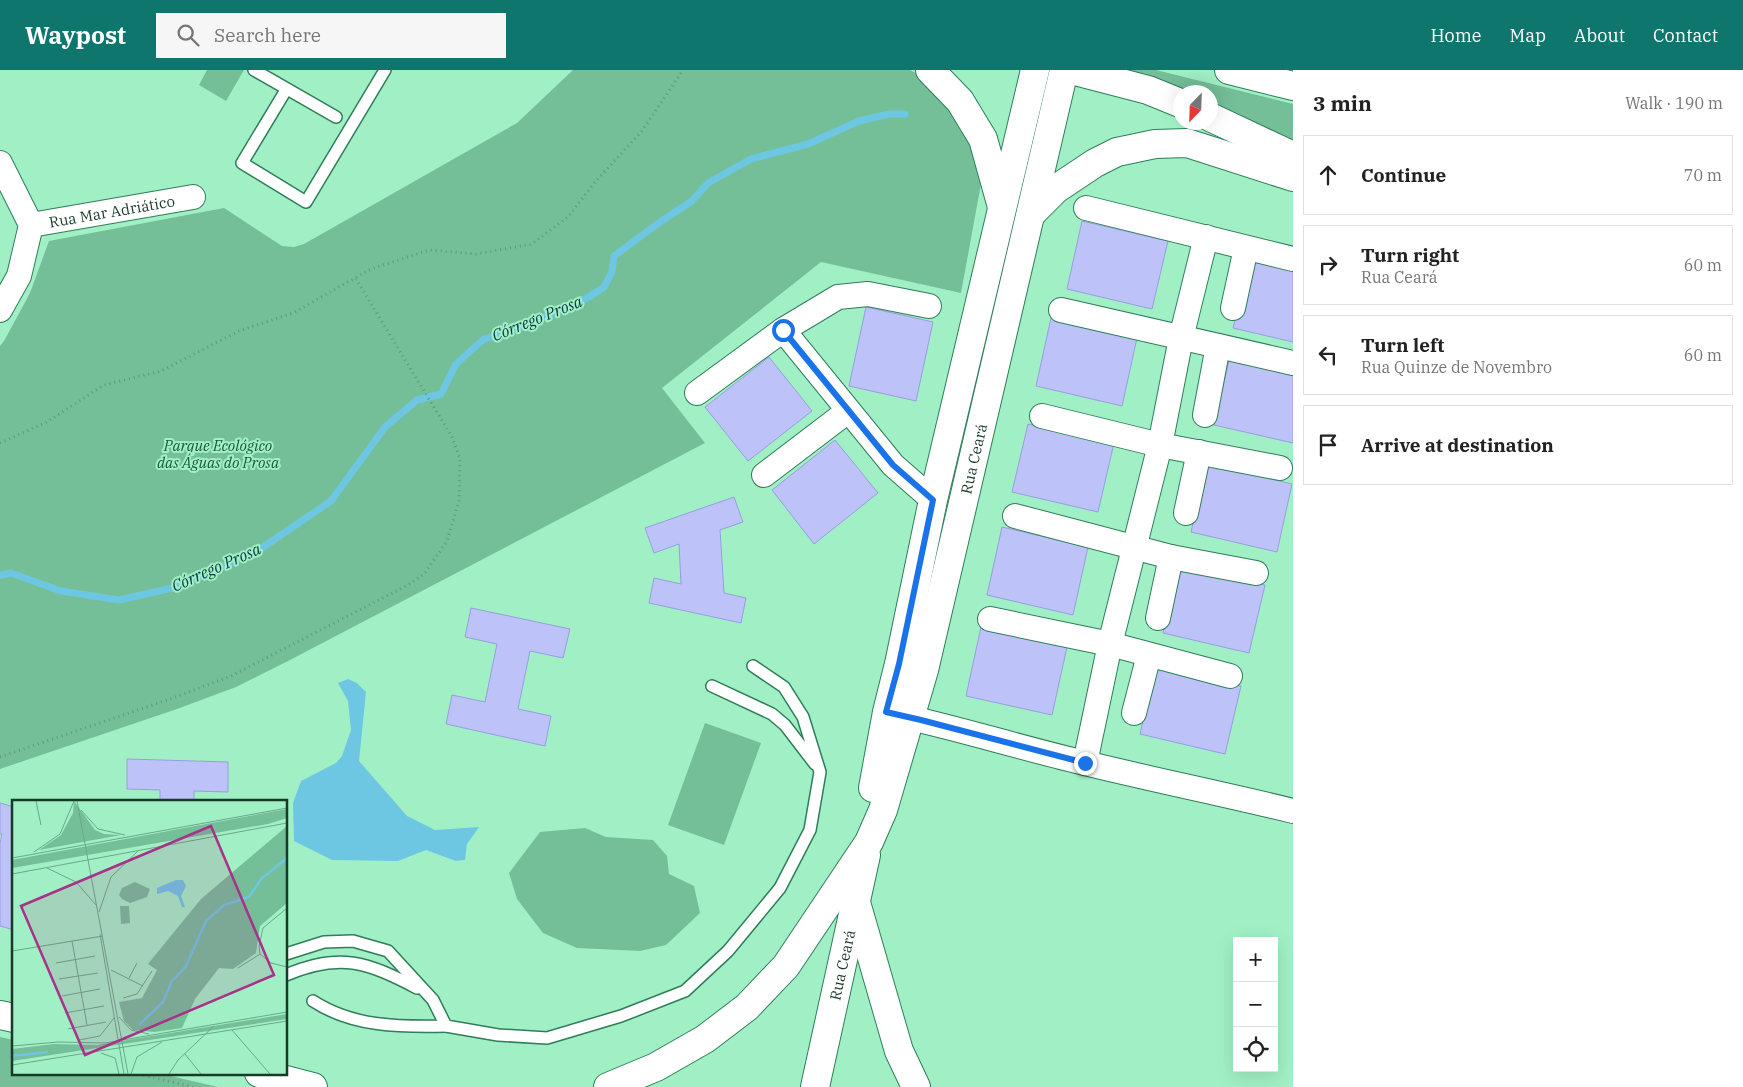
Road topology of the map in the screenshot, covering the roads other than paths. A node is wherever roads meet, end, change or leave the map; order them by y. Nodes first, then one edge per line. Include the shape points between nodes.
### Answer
1 (254, 70) edge
2 (385, 70) edge
3 (930, 70) edge
4 (1229, 70) edge
5 (1264, 70) edge
6 (1033, 75) edge
7 (1065, 76) edge
8 (1293, 81) edge
9 (1293, 86) edge
10 (286, 90) junction
11 (1173, 100) edge
12 (336, 117) dead end
13 (1218, 121) edge
14 (1293, 156) edge
15 (0, 163) edge
16 (1293, 177) edge
17 (193, 197) dead end
18 (1086, 208) dead end
19 (1002, 209) junction
20 (1031, 214) junction
21 (31, 225) junction
22 (1206, 237) junction
23 (1246, 248) junction
24 (1293, 259) edge
25 (929, 306) dead end
26 (1232, 308) dead end
27 (0, 310) edge
28 (1061, 310) dead end
29 (783, 330) junction
30 (1181, 338) junction
31 (1218, 346) junction
32 (1293, 363) edge
33 (697, 393) dead end
34 (848, 411) junction
35 (1205, 414) dead end
36 (1042, 416) dead end
37 (1160, 445) junction
38 (1199, 452) junction
39 (1280, 468) dead end
40 (764, 475) dead end
41 (933, 500) junction
42 (1186, 513) dead end
43 (1015, 516) dead end
44 (1133, 548) junction
45 (1171, 557) junction
46 (1256, 573) dead end
47 (1158, 618) dead end
48 (990, 619) dead end
49 (1110, 644) junction
50 (1148, 655) junction
51 (753, 666) dead end
52 (1230, 676) dead end
53 (712, 686) dead end
54 (1134, 713) dead end
55 (898, 715) junction
56 (1085, 763) junction
57 (820, 772) junction
58 (1293, 811) edge
59 (869, 842) junction
60 (857, 904) junction
61 (288, 953) edge
62 (288, 974) edge
63 (426, 992) junction
64 (313, 1001) dead end
65 (446, 1026) junction
66 (263, 1074) edge
67 (313, 1087) edge
68 (608, 1087) edge
69 (815, 1087) edge
70 (916, 1087) edge

1 - 10 lane
2 - 10 lane via 306,202 242,163
3 - 19 main road via 960,101 983,139
4 - 9 main road
5 - 8 main road
6 - 19 main road, Rua Ceará
7 - 11 main road via 1148,90
7 - 20 main road, Rua Ceará
10 - 12 lane
13 - 14 main road
15 - 21 street
16 - 20 main road via 1187,143 1155,144 1117,152 1095,163 1056,189
17 - 21 street, Rua Mar Adriático
18 - 22 street
19 - 41 main road, Rua Ceará
20 - 55 main road, Rua Ceará via 924,670
21 - 27 street via 19,276
22 - 23 street
22 - 30 street
23 - 24 street
23 - 26 street
25 - 29 street via 868,294 838,297
28 - 30 street
29 - 33 street
29 - 34 street
30 - 31 street
30 - 37 street
31 - 32 street
31 - 35 street
34 - 40 street
34 - 41 street via 893,465
36 - 37 street
37 - 38 street
37 - 44 street
38 - 39 street
38 - 42 street
41 - 55 main road, Rua Ceará via 899,664
43 - 44 street
44 - 45 street
44 - 49 street
45 - 46 street
45 - 47 street
48 - 49 street
49 - 50 street
49 - 56 street
50 - 52 street
50 - 54 street
51 - 57 lane via 784,687 802,717
53 - 57 lane via 772,714 785,725
55 - 56 street
55 - 59 main road, Rua Ceará via 883,810
56 - 58 street
57 - 65 lane via 810,830 780,888 728,950 685,991 622,1016 547,1038 498,1035
59 - 60 main road, Rua Ceará
59 - 68 main road via 786,966 747,1007 705,1038 656,1067
60 - 69 main road, Rua Ceará
60 - 70 main road via 899,1051
61 - 63 lane via 324,942 353,941 388,951
62 - 63 lane via 331,962 360,963
63 - 65 lane
64 - 65 lane via 329,1011 364,1022 408,1027
66 - 67 main road

